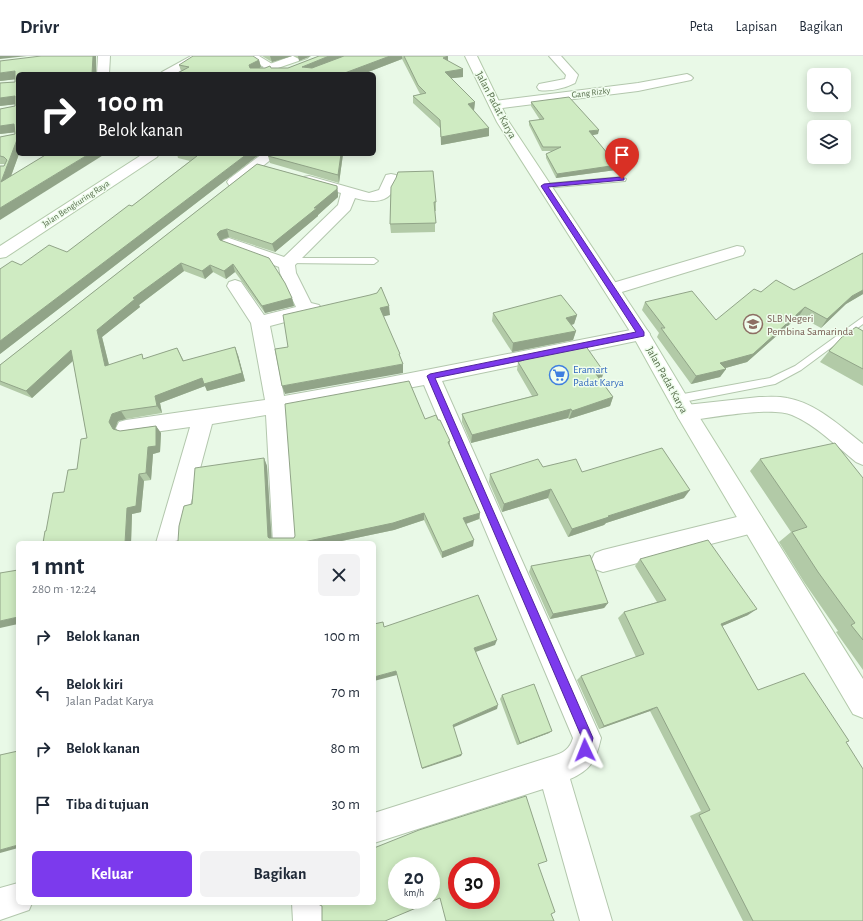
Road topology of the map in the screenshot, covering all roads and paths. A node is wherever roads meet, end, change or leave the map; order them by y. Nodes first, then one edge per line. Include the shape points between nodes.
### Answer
1 (104, 56) edge
2 (200, 56) edge
3 (251, 56) edge
4 (471, 56) edge
5 (555, 56) edge
6 (307, 59) edge
7 (275, 71) edge
8 (103, 72) edge
9 (170, 72) edge
10 (687, 78) dead end
11 (534, 88) dead end
12 (496, 96) junction
13 (130, 156) edge
14 (149, 156) edge
15 (266, 163) edge
16 (299, 177) edge
17 (391, 178) dead end
18 (622, 179) dead end
19 (544, 186) junction
20 (225, 189) edge
21 (348, 192) junction
22 (0, 239) edge
23 (229, 243) edge
24 (737, 251) dead end
25 (0, 253) edge
26 (374, 261) dead end
27 (288, 263) junction
28 (235, 286) dead end
29 (612, 289) junction
30 (328, 306) edge
31 (306, 310) junction
32 (863, 320) edge
33 (260, 322) junction
34 (641, 334) junction
35 (430, 376) junction
36 (276, 406) junction
37 (682, 406) junction
38 (203, 418) junction
39 (126, 428) dead end
40 (863, 456) edge
41 (753, 523) junction
42 (168, 541) edge
43 (286, 541) edge
44 (603, 562) dead end
45 (863, 704) edge
46 (553, 771) junction
47 (376, 827) edge
48 (16, 900) edge
49 (0, 904) edge
50 (308, 905) edge
51 (309, 921) edge
52 (596, 921) edge

1 - 8 street
2 - 9 street
3 - 7 street
4 - 12 street, Jalan Padat Karya
5 - 11 street via 572,76 571,81
6 - 7 street
10 - 12 street, Gang Rizky via 638,87
12 - 19 street, Jalan Padat Karya via 503,122
13 - 22 street, Jalan Bengkuring Raya
14 - 25 street, Jalan Bengkuring Raya
15 - 20 street
16 - 21 street
17 - 21 street via 389,189 378,197
18 - 19 lane
19 - 29 street, Jalan Padat Karya
21 - 27 street via 345,207
23 - 27 street
24 - 29 street
26 - 27 lane
27 - 31 street via 288,273
28 - 33 street
29 - 34 street, Jalan Padat Karya
30 - 31 street
31 - 33 street
32 - 37 lane via 798,368 772,381
33 - 36 street
34 - 35 street
34 - 37 street, Jalan Padat Karya
35 - 36 street
35 - 46 street via 587,738 585,750 576,762
36 - 38 street
36 - 43 street
37 - 40 street via 795,407
37 - 41 street, Jalan Padat Karya
38 - 39 street
38 - 42 street
41 - 44 street
41 - 45 street, Jalan Padat Karya
46 - 47 street
46 - 52 street
48 - 49 street
50 - 51 street

